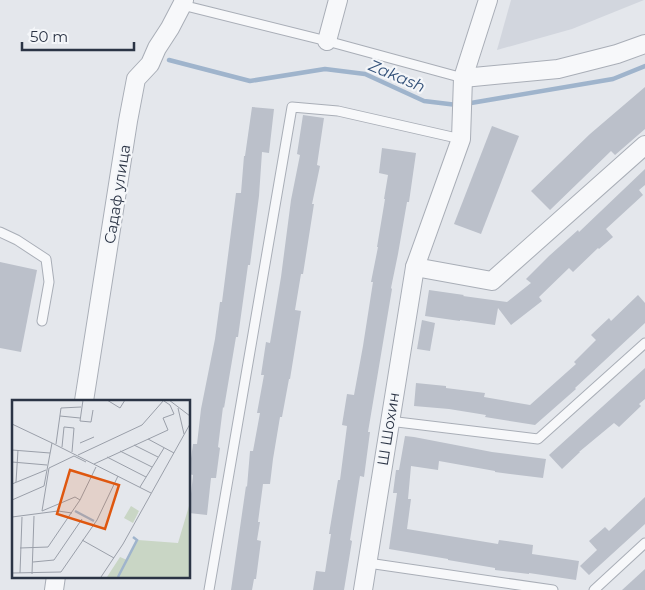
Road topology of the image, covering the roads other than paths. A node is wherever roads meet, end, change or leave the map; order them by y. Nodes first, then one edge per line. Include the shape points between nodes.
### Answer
1 (338, 0) edge
2 (488, 0) edge
3 (183, 2) edge
4 (327, 41) junction
5 (645, 44) edge
6 (463, 78) junction
7 (461, 139) junction
8 (645, 145) edge
9 (0, 232) edge
10 (415, 268) junction
11 (42, 321) dead end
12 (645, 343) edge
13 (84, 400) edge
14 (389, 421) junction
15 (645, 543) edge
16 (368, 563) junction
17 (209, 590) edge
18 (363, 590) edge
19 (553, 590) edge
20 (594, 590) edge

1 - 4 street
2 - 6 street
3 - 4 lane
3 - 13 street, Садаф улица via 150,64 136,79
4 - 6 lane
5 - 6 street via 558,69
6 - 7 street, Ш Шохин
7 - 10 street, Ш Шохин
7 - 17 lane via 338,111 292,107
8 - 10 street via 492,281
9 - 11 lane via 46,259 49,282
10 - 14 street, Ш Шохин
12 - 14 lane via 538,439
14 - 16 street, Ш Шохин
15 - 20 lane
16 - 18 street, Ш Шохин
16 - 19 lane

